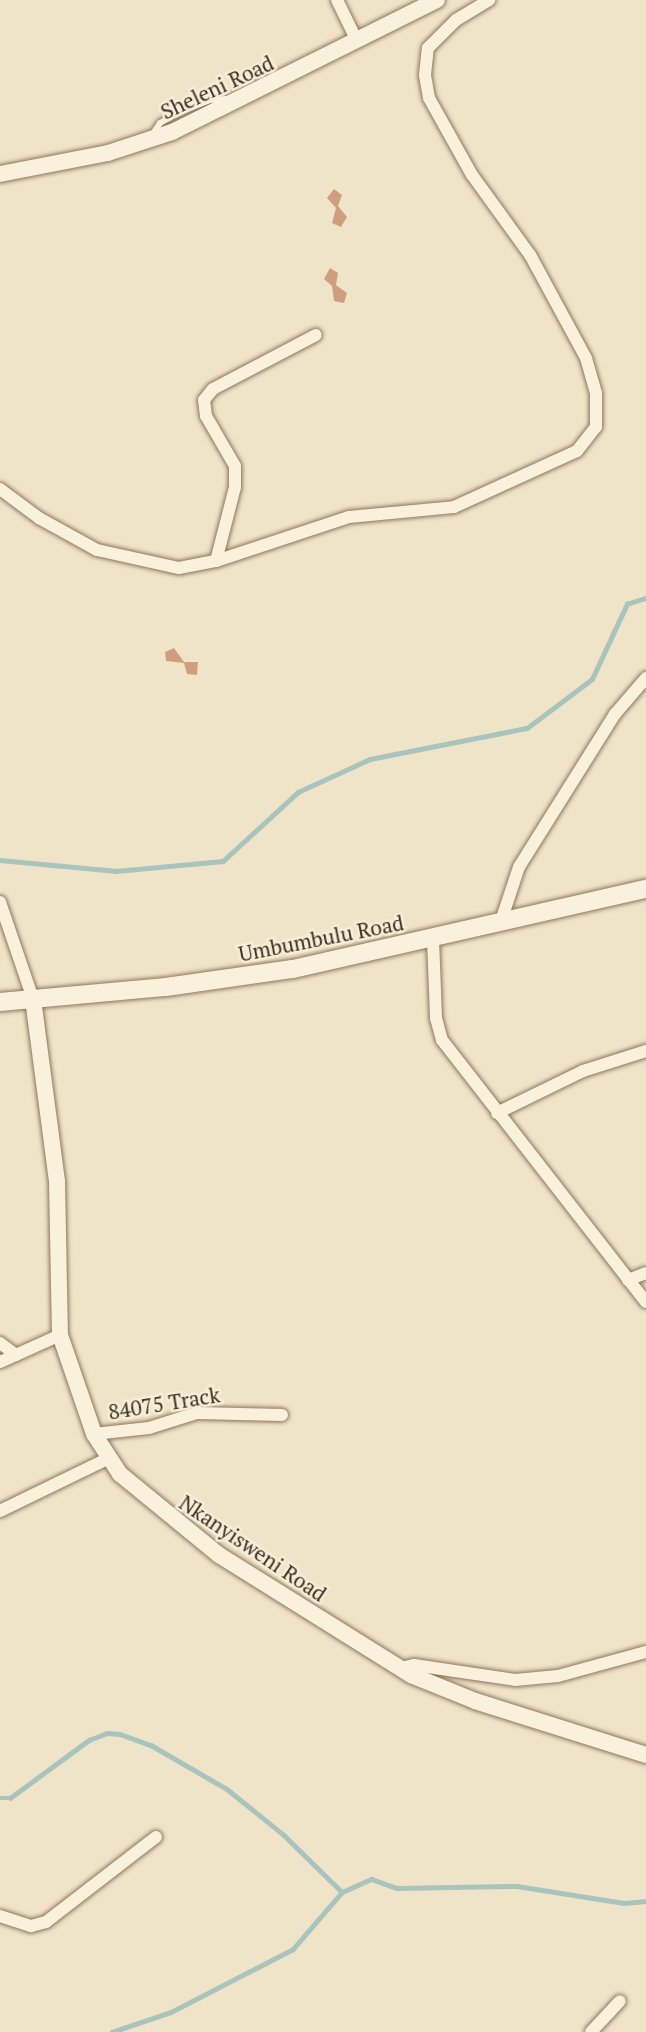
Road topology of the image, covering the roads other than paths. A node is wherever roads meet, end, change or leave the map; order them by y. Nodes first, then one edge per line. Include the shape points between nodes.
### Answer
1 (338, 0) edge
2 (437, 0) edge
3 (489, 0) edge
4 (357, 41) junction
5 (0, 174) edge
6 (316, 335) dead end
7 (0, 489) edge
8 (216, 561) junction
9 (646, 678) edge
10 (646, 889) edge
11 (0, 902) edge
12 (500, 924) junction
13 (433, 939) junction
14 (33, 999) junction
15 (0, 1002) edge
16 (646, 1051) edge
17 (496, 1113) junction
18 (646, 1273) edge
19 (628, 1280) junction
20 (646, 1302) edge
21 (60, 1335) junction
22 (0, 1343) edge
23 (16, 1356) junction
24 (0, 1362) edge
25 (282, 1415) dead end
26 (94, 1434) junction
27 (107, 1459) junction
28 (0, 1511) edge
29 (646, 1653) edge
30 (400, 1668) junction
31 (646, 1755) edge
32 (156, 1837) dead end
33 (0, 1916) edge
34 (620, 2001) dead end
35 (591, 2032) edge

1 - 4 street
2 - 4 street, Sheleni Road
3 - 8 street via 456,20 428,48 425,75 429,98 444,130 571,323 596,393 596,427 577,452 472,501 446,509 349,517
4 - 5 street, Sheleni Road via 241,101 150,140
6 - 8 street via 213,389 204,400 206,416 235,466 235,487
7 - 8 street via 39,518 97,550 158,567 194,567
9 - 12 street via 615,714 519,867
10 - 12 main road, Umbumbulu Road
11 - 14 street, Nkanyisweni Road
12 - 13 main road, Umbumbulu Road
13 - 14 main road, Umbumbulu Road via 293,969
13 - 17 street via 436,1018 442,1040
14 - 15 main road, Umbumbulu Road
14 - 21 street, Nkanyisweni Road via 57,1181
16 - 17 street via 583,1071
17 - 19 street
18 - 19 street
19 - 20 street
21 - 23 street
21 - 26 street, Nkanyisweni Road
22 - 23 street
23 - 24 street
25 - 26 street, 84075 Track via 197,1413 149,1428
26 - 27 street, Nkanyisweni Road
27 - 28 street
27 - 30 street, Nkanyisweni Road via 161,1511 219,1555
29 - 30 street via 558,1676 515,1681 414,1665
30 - 31 street, Nkanyisweni Road via 475,1701
32 - 33 street via 46,1922 31,1926
34 - 35 street

